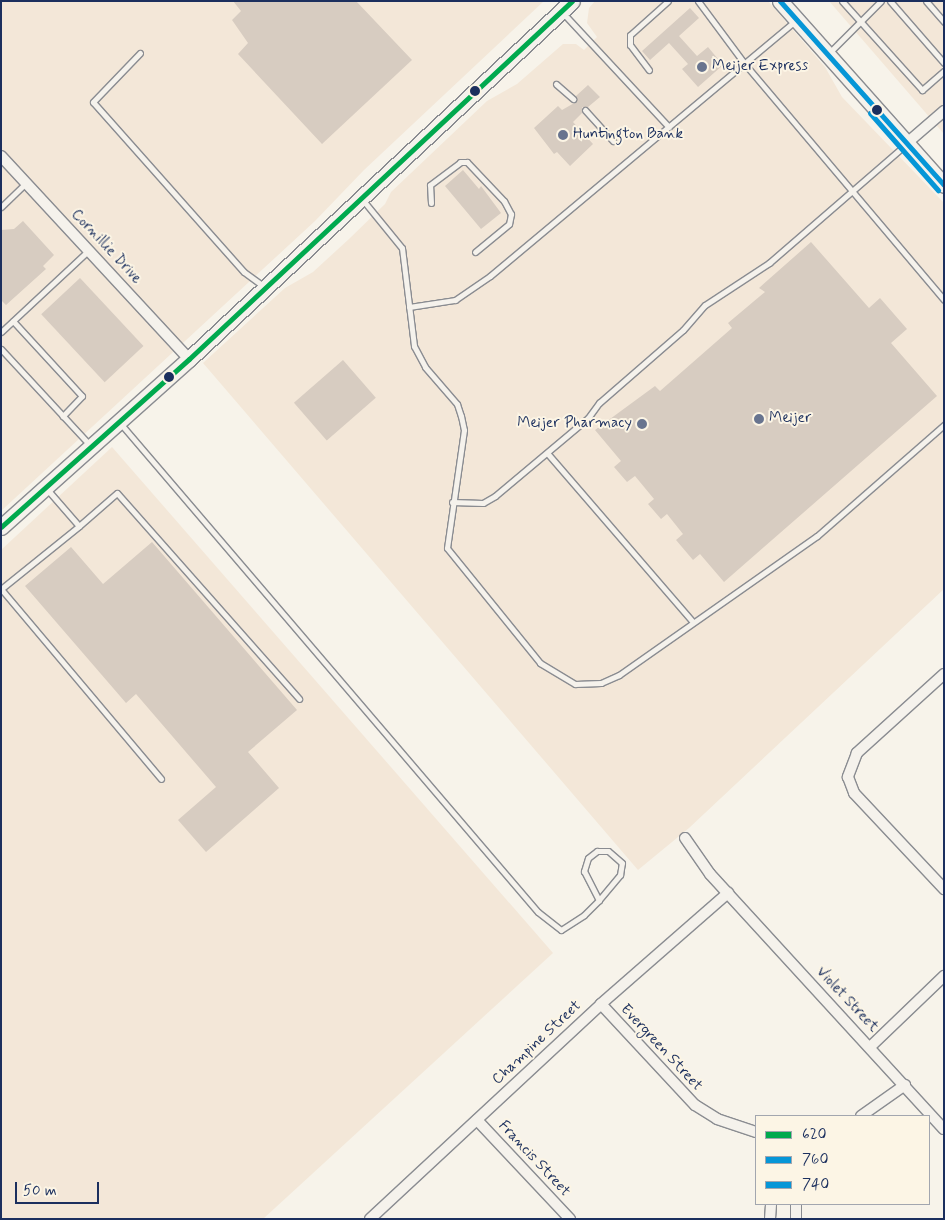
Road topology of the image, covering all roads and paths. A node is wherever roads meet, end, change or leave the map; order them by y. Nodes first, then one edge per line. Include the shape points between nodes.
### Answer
1 (668, 1) edge
2 (698, 1) edge
3 (780, 1) edge
4 (842, 1) edge
5 (881, 1) edge
6 (890, 1) edge
7 (926, 1) edge
8 (567, 6) edge
9 (796, 20) junction
10 (862, 20) junction
11 (944, 22) edge
12 (140, 53) dead end
13 (828, 55) junction
14 (744, 63) junction
15 (944, 63) edge
16 (649, 70) dead end
17 (944, 71) edge
18 (556, 84) dead end
19 (573, 99) dead end
20 (585, 110) dead end
21 (944, 111) edge
22 (669, 127) junction
23 (613, 141) dead end
24 (907, 143) junction
25 (1, 156) edge
26 (26, 183) junction
27 (944, 185) edge
28 (854, 192) junction
29 (362, 199) junction
30 (431, 203) dead end
31 (1, 207) edge
32 (89, 251) junction
33 (475, 252) dead end
34 (265, 288) junction
35 (944, 300) edge
36 (409, 307) junction
37 (14, 321) junction
38 (1, 332) edge
39 (1, 349) edge
40 (189, 359) junction
41 (63, 416) junction
42 (119, 423) junction
43 (944, 425) edge
44 (92, 447) junction
45 (548, 454) junction
46 (46, 487) junction
47 (452, 502) junction
48 (78, 526) junction
49 (1, 527) edge
50 (2, 589) edge
51 (692, 621) junction
52 (944, 674) edge
53 (299, 699) dead end
54 (161, 779) dead end
55 (685, 838) dead end
56 (944, 889) edge
57 (728, 893) junction
58 (600, 900) junction
59 (944, 976) edge
60 (601, 1004) junction
61 (870, 1047) junction
62 (905, 1085) junction
63 (862, 1115) edge
64 (477, 1120) junction
65 (944, 1129) edge
66 (755, 1132) edge
67 (771, 1205) edge
68 (796, 1205) edge
69 (370, 1219) edge
70 (570, 1219) edge
71 (770, 1219) edge
72 (796, 1219) edge

1 - 16 lane via 630,35 630,45
2 - 14 lane
3 - 9 main road
4 - 10 lane
5 - 10 lane
6 - 15 lane
7 - 11 lane
8 - 22 lane
8 - 29 main road
9 - 13 main road
9 - 14 lane
10 - 13 lane
10 - 17 lane via 922,90
12 - 34 lane via 93,102 244,272
13 - 24 main road
14 - 22 lane
14 - 28 lane
18 - 19 lane
20 - 23 lane
21 - 24 street
22 - 36 lane via 474,288 455,300
24 - 27 main road
24 - 28 lane
25 - 26 street, Cornillie Drive
26 - 31 lane
26 - 32 street, Cornillie Drive
28 - 35 lane
28 - 45 lane via 769,262 705,305
29 - 34 main road
29 - 36 lane via 402,248
30 - 33 lane via 430,185 460,162 467,162 504,200 511,214 509,224
32 - 37 lane
32 - 40 street, Cornillie Drive
34 - 40 main road
36 - 47 lane via 414,346 421,360 457,404 461,416 464,430
37 - 38 lane
37 - 41 lane via 82,396
39 - 41 lane
40 - 42 main road
41 - 44 lane
42 - 44 main road
42 - 58 lane via 538,912 561,930
43 - 51 lane via 817,536
44 - 46 main road
45 - 47 lane via 489,500
45 - 51 lane
46 - 48 lane
46 - 49 main road
47 - 51 lane via 446,537 458,565 540,664 556,676 575,684 601,683 619,675
48 - 50 lane
48 - 53 lane via 117,493
50 - 54 lane
52 - 56 street via 857,753 848,777 854,793
55 - 57 street, Violet Street
57 - 60 street, Champine Street
57 - 61 street, Violet Street
58 - 58 lane via 621,869 618,857 608,850 597,851 588,858 584,871
59 - 61 street
60 - 64 street, Champine Street
60 - 66 street, Evergreen Street via 695,1105 717,1119
61 - 62 street, Violet Street
62 - 63 street
62 - 65 street, Violet Street
64 - 69 street, Champine Street
64 - 70 street, Francis Street
67 - 71 street
68 - 72 street

